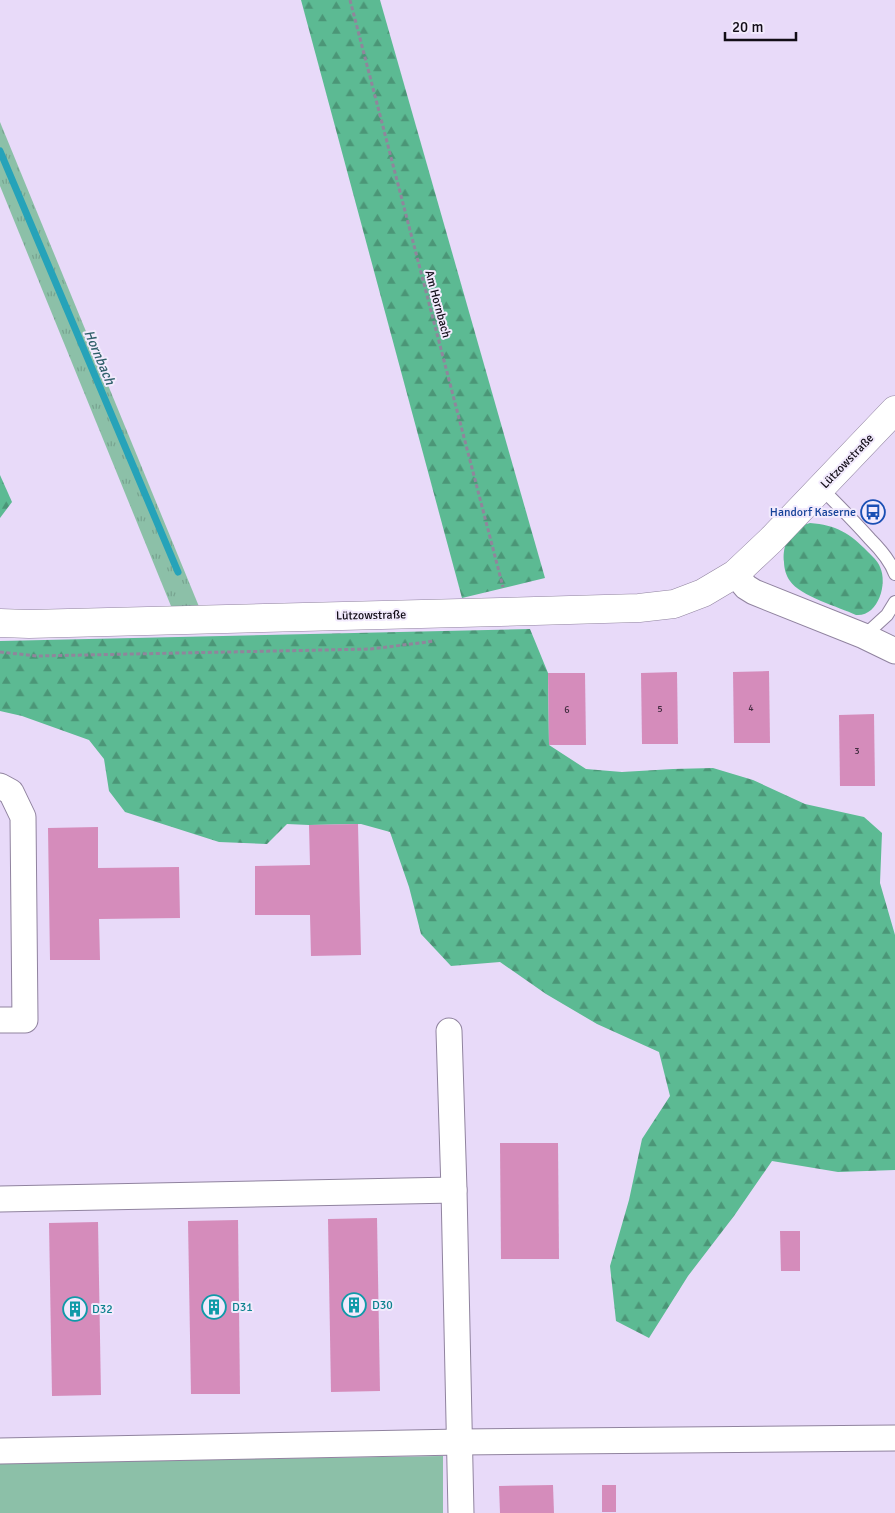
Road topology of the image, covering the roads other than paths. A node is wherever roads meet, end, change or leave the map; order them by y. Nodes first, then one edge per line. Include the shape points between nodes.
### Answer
1 (895, 410) edge
2 (821, 488) junction
3 (734, 574) junction
4 (895, 574) edge
5 (895, 602) edge
6 (0, 623) edge
7 (864, 636) junction
8 (895, 651) edge
9 (0, 786) edge
10 (0, 1020) edge
11 (449, 1031) dead end
12 (454, 1190) junction
13 (0, 1199) edge
14 (895, 1438) edge
15 (460, 1442) junction
16 (0, 1451) edge
17 (461, 1513) edge

1 - 2 street, Lützowstraße
2 - 3 street, Lützowstraße
2 - 4 lane via 882,552
3 - 6 street, Lützowstraße via 703,593 674,604 639,608
3 - 7 street via 754,592
5 - 7 lane via 887,615
7 - 8 street
9 - 10 street via 11,792 23,817 25,1020
11 - 12 street
12 - 13 street
12 - 15 street
14 - 15 street
15 - 16 street
15 - 17 street

